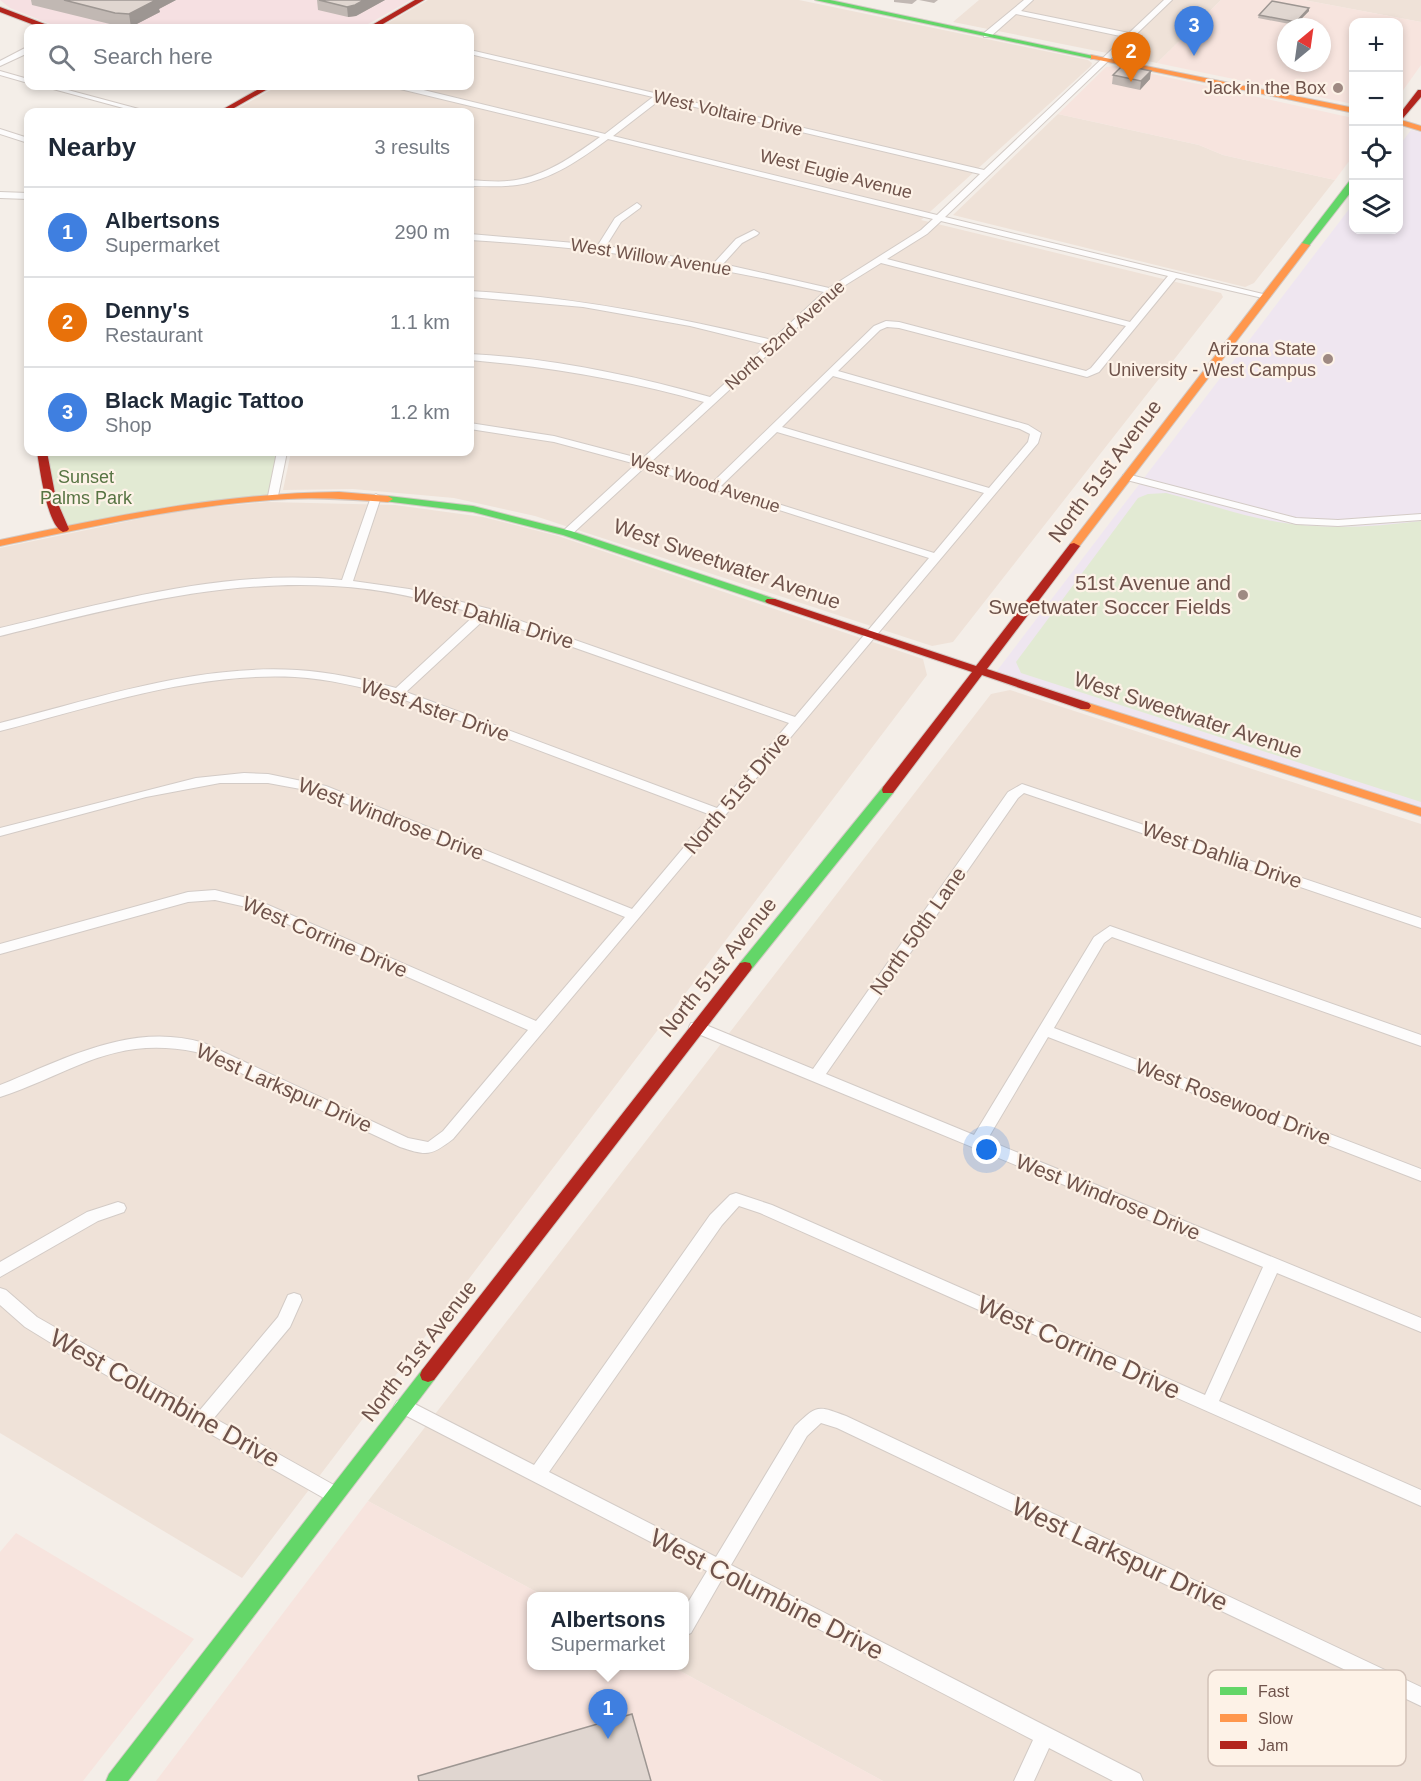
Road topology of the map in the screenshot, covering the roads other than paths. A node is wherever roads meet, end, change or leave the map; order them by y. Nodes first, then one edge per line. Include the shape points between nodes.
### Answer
1 (420, 0) edge
2 (820, 0) edge
3 (1029, 0) edge
4 (1168, 0) edge
5 (0, 9) edge
6 (1014, 12) junction
7 (37, 24) edge
8 (377, 24) edge
9 (987, 35) junction
10 (1131, 36) junction
11 (24, 52) edge
12 (474, 53) edge
13 (1106, 60) junction
14 (0, 64) edge
15 (0, 73) edge
16 (24, 80) edge
17 (61, 90) edge
18 (261, 90) edge
19 (415, 90) edge
20 (1421, 92) edge
21 (659, 97) junction
22 (131, 108) edge
23 (229, 108) edge
24 (1349, 110) edge
25 (1403, 116) edge
26 (1403, 121) edge
27 (1421, 121) edge
28 (1403, 122) edge
29 (1421, 129) edge
30 (0, 131) edge
31 (605, 136) junction
32 (24, 140) edge
33 (987, 173) junction
34 (474, 183) edge
35 (1349, 186) edge
36 (0, 195) edge
37 (24, 196) edge
38 (637, 206) dead end
39 (939, 218) junction
40 (754, 233) dead end
41 (474, 237) edge
42 (601, 247) junction
43 (879, 260) junction
44 (717, 265) junction
45 (1174, 275) junction
46 (830, 291) junction
47 (474, 294) edge
48 (1264, 297) junction
49 (1132, 325) junction
50 (775, 344) junction
51 (474, 357) edge
52 (830, 372) junction
53 (712, 401) junction
54 (474, 427) edge
55 (775, 428) junction
56 (43, 456) edge
57 (281, 456) edge
58 (645, 462) junction
59 (1127, 477) junction
60 (714, 487) junction
61 (991, 492) junction
62 (273, 496) junction
63 (376, 497) junction
64 (1421, 517) edge
65 (63, 529) junction
66 (567, 533) junction
67 (0, 543) edge
68 (937, 557) junction
69 (347, 583) junction
70 (486, 612) junction
71 (0, 632) edge
72 (871, 635) junction
73 (978, 670) junction
74 (398, 693) junction
75 (798, 722) junction
76 (0, 727) edge
77 (1022, 788) joint
78 (1421, 812) edge
79 (720, 814) junction
80 (0, 832) edge
81 (634, 915) junction
82 (1421, 923) edge
83 (0, 949) edge
84 (696, 1027) junction
85 (538, 1028) junction
86 (1045, 1029) junction
87 (1421, 1041) edge
88 (816, 1077) junction
89 (0, 1091) edge
90 (977, 1143) junction
91 (430, 1148) joint
92 (1421, 1174) edge
93 (118, 1208) dead end
94 (1273, 1264) junction
95 (0, 1270) edge
96 (0, 1295) edge
97 (294, 1300) dead end
98 (1421, 1325) edge
99 (1209, 1405) junction
100 (403, 1406) junction
101 (202, 1420) junction
102 (537, 1475) junction
103 (335, 1495) junction
104 (1421, 1498) edge
105 (719, 1569) junction
106 (689, 1619) edge
107 (1366, 1670) edge
108 (1406, 1689) edge
109 (1421, 1696) edge
110 (1044, 1737) junction
111 (116, 1781) edge
112 (1024, 1781) edge
113 (1132, 1781) edge

1 - 8 main road
2 - 9 main road
3 - 6 street
4 - 10 street, North 52nd Avenue
5 - 7 main road
6 - 9 street
6 - 10 street
9 - 13 main road
10 - 13 street, North 52nd Avenue
11 - 14 street
12 - 21 street, West Voltaire Drive
13 - 24 main road
13 - 33 street, North 52nd Avenue
15 - 16 street
17 - 22 street
18 - 23 main road
19 - 31 street, West Eugie Avenue
20 - 25 main road
21 - 31 street
21 - 33 street, West Voltaire Drive
26 - 27 main road
28 - 29 main road
30 - 32 street
31 - 34 street via 566,163 525,181
31 - 39 street, West Eugie Avenue
33 - 39 street, North 52nd Avenue
35 - 48 main road, North 51st Avenue
36 - 37 street
38 - 42 street via 618,220
39 - 43 street, North 52nd Avenue via 914,240
39 - 45 street, West Eugie Avenue
40 - 44 street via 739,241
41 - 42 street, West Willow Avenue
42 - 44 street, West Willow Avenue
43 - 46 street, North 52nd Avenue
43 - 49 street
44 - 46 street, West Willow Avenue
45 - 48 street, West Eugie Avenue
45 - 49 street
46 - 50 street, North 52nd Avenue
47 - 50 street via 583,304 690,323
48 - 59 main road, North 51st Avenue
49 - 52 street via 1095,370 1087,374 886,324
50 - 53 street, North 52nd Avenue
51 - 53 street via 584,371
52 - 55 street
52 - 61 street, North 51st Drive via 1036,433 1033,443
53 - 58 street, North 52nd Avenue
54 - 58 street, West Wood Avenue via 554,439
55 - 60 street
55 - 61 street
56 - 65 main road via 51,499
57 - 62 street
58 - 60 street, West Wood Avenue
58 - 66 street, North 52nd Avenue
59 - 64 street via 1296,521 1338,524
59 - 73 main road, North 51st Avenue
60 - 68 street, West Wood Avenue
61 - 68 street, North 51st Drive
62 - 63 main road, West Sweetwater Avenue
62 - 65 main road, West Sweetwater Avenue via 163,508
63 - 66 main road, West Sweetwater Avenue via 472,509
63 - 69 street
65 - 67 main road, West Sweetwater Avenue
66 - 72 main road, West Sweetwater Avenue
68 - 72 street, North 51st Drive
69 - 70 street, West Dahlia Drive via 420,593
69 - 71 street, West Dahlia Drive via 263,582 173,592
70 - 74 street
70 - 75 street, West Dahlia Drive
72 - 73 main road, West Sweetwater Avenue
72 - 75 street, North 51st Drive
73 - 78 main road, West Sweetwater Avenue
73 - 84 main road, North 51st Avenue via 866,818
74 - 76 street, West Aster Drive via 317,675 224,675 163,686
74 - 79 street, West Aster Drive
75 - 79 street, North 51st Drive
77 - 82 street, West Dahlia Drive
77 - 88 street, North 50th Lane via 1013,795
79 - 81 street, North 51st Drive
80 - 81 street, West Windrose Drive via 185,783 236,776 266,777 321,789
81 - 85 street, North 51st Drive
83 - 85 street, West Corrine Drive via 188,897 215,896 254,904
84 - 88 street, West Windrose Drive
84 - 100 main road, North 51st Avenue
85 - 91 street, North 51st Drive via 448,1134
86 - 87 street via 1099,940 1110,931
86 - 90 street
86 - 92 street, West Rosewood Drive
88 - 90 street, West Windrose Drive
89 - 91 street, West Larkspur Drive via 104,1051 139,1042 169,1041 199,1047 405,1143
90 - 94 street, West Windrose Drive
93 - 95 street via 93,1216
94 - 98 street, West Windrose Drive
94 - 99 street
96 - 101 street, West Columbine Drive via 31,1322
97 - 101 street via 284,1322
99 - 102 street, West Corrine Drive via 736,1199 716,1220
99 - 104 street, West Corrine Drive
100 - 102 street, West Columbine Drive
100 - 103 main road, North 51st Avenue
101 - 103 street, West Columbine Drive
102 - 105 street, West Columbine Drive
103 - 111 main road, North 51st Avenue
105 - 106 street
105 - 107 street, West Larkspur Drive via 801,1431 818,1415 840,1421
105 - 110 street, West Columbine Drive
108 - 109 street, West Larkspur Drive
110 - 112 street
110 - 113 street, West Columbine Drive

